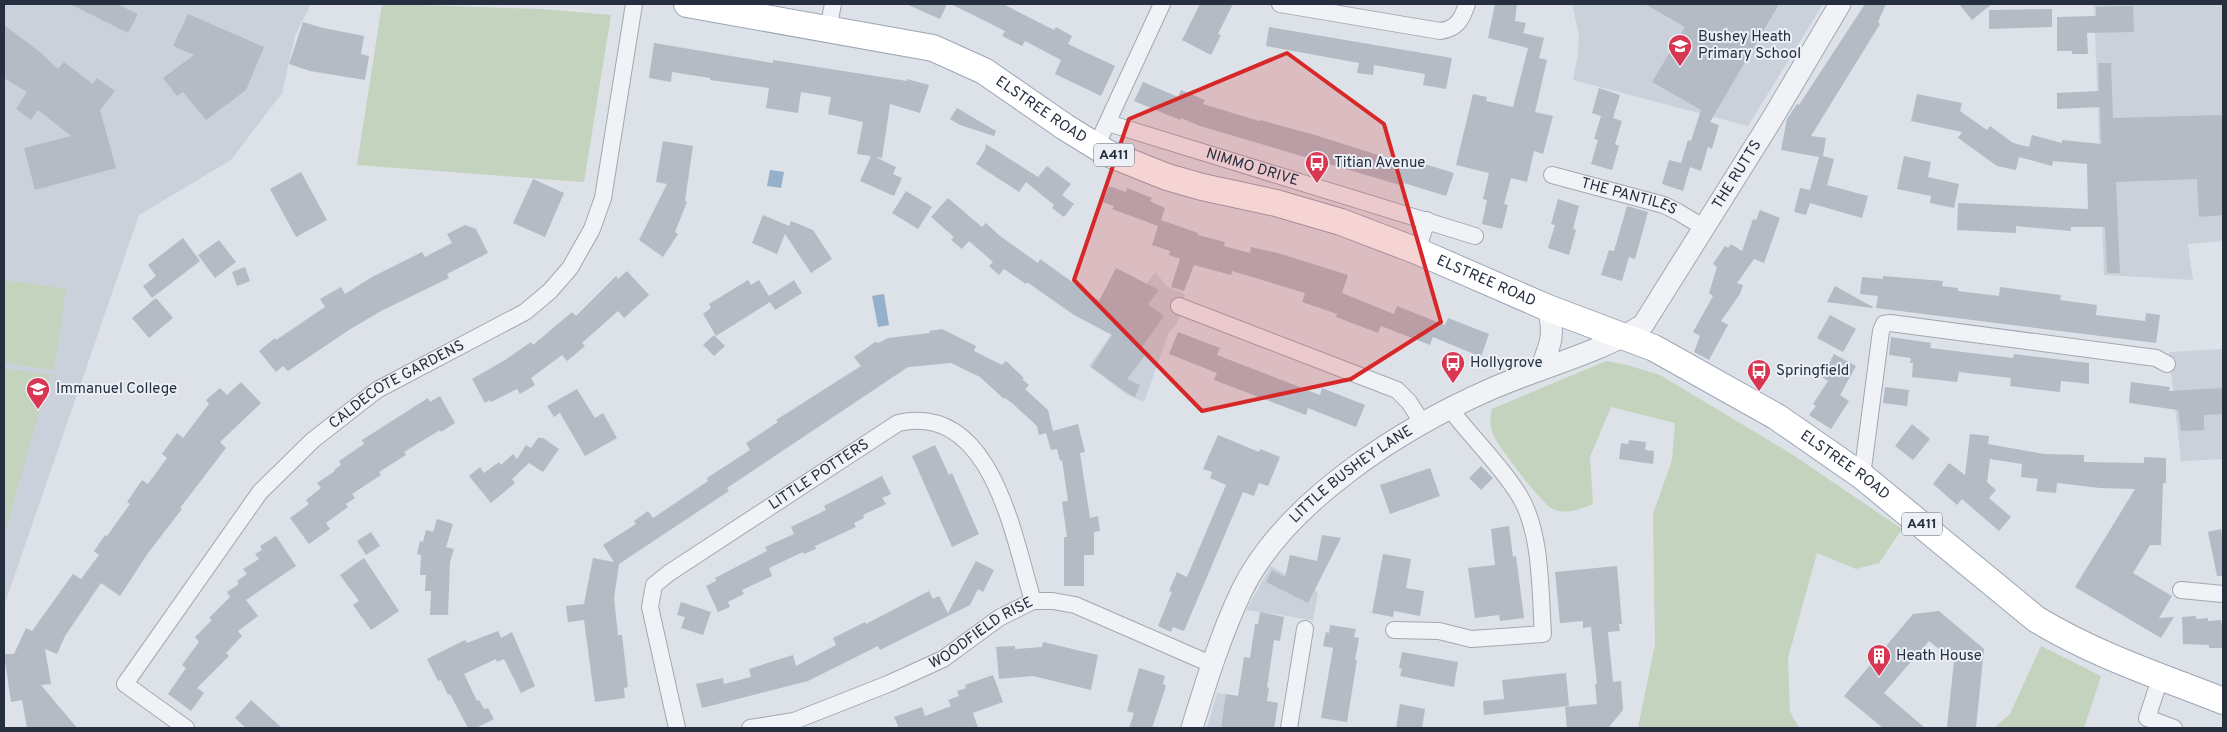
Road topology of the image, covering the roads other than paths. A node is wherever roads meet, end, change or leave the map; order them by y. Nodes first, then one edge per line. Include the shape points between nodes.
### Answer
1 (634, 4) edge
2 (687, 4) edge
3 (833, 4) edge
4 (1162, 4) edge
5 (1280, 4) edge
6 (1467, 4) edge
7 (1840, 4) edge
8 (828, 30) junction
9 (1108, 123) junction
10 (1096, 147) junction
11 (1552, 175) dead end
12 (1427, 220) junction
13 (1703, 227) junction
14 (1475, 236) dead end
15 (1417, 250) junction
16 (1179, 306) dead end
17 (1548, 308) junction
18 (1624, 337) junction
19 (2167, 364) dead end
20 (1541, 368) junction
21 (1450, 408) junction
22 (1424, 424) junction
23 (1862, 476) junction
24 (2181, 590) dead end
25 (2223, 594) edge
26 (1033, 601) junction
27 (1305, 629) dead end
28 (1394, 630) dead end
29 (1212, 665) junction
30 (2161, 676) junction
31 (2223, 701) edge
32 (186, 728) edge
33 (677, 728) edge
34 (750, 728) edge
35 (1192, 728) edge
36 (1289, 728) edge
37 (2174, 728) edge

1 - 32 street, CALDECOTE GARDENS via 603,198 592,229 570,268 525,312 399,378 355,405 312,440 260,492 125,684
2 - 8 main road, ELSTREE ROAD / A411
3 - 8 street
4 - 9 street
5 - 6 street via 1440,31 1449,30 1460,21
7 - 13 street, THE RUTTS
8 - 10 main road, ELSTREE ROAD / A411 via 933,48 958,58 984,71
9 - 10 street
9 - 12 street, NIMMO DRIVE
10 - 15 main road, ELSTREE ROAD / A411 via 1167,177 1276,203 1341,222
11 - 13 street, THE PANTILES via 1664,205
12 - 14 street, NIMMO DRIVE
12 - 15 street
13 - 18 street, THE RUTTS via 1643,325
15 - 17 main road, ELSTREE ROAD / A411
16 - 22 street via 1396,390
17 - 18 main road, ELSTREE ROAD / A411
17 - 20 street via 1552,340
18 - 20 street, LITTLE BUSHEY LANE
18 - 23 main road, ELSTREE ROAD / A411 via 1654,348 1777,417
19 - 23 street via 2156,358 1884,324
20 - 21 street, LITTLE BUSHEY LANE
21 - 22 street, LITTLE BUSHEY LANE
21 - 28 street via 1507,476 1531,522 1543,634 1471,639 1440,631
22 - 29 street, LITTLE BUSHEY LANE via 1383,448 1320,493 1280,536 1243,589
23 - 30 main road, ELSTREE ROAD / A411 via 2036,619 2100,654
24 - 25 street
26 - 29 street, WOODFIELD RISE via 1075,605
26 - 33 street, LITTLE POTTERS via 1007,515 994,482 973,446 963,436 938,422 898,423 654,585 650,608
26 - 34 street, WOODFIELD RISE via 999,618 943,659 888,684 794,721
27 - 36 street
29 - 35 street, LITTLE BUSHEY LANE
30 - 31 main road, ELSTREE ROAD / A411
30 - 37 street via 2147,718

